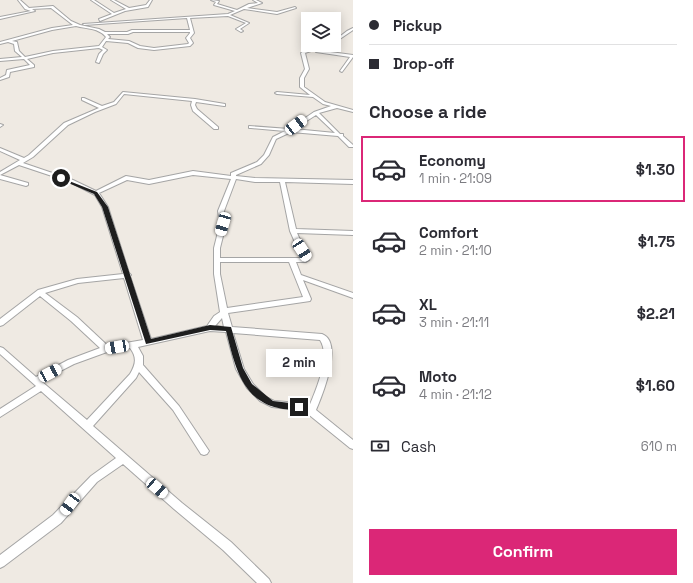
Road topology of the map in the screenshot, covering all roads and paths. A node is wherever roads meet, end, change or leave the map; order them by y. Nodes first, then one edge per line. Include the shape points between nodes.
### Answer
1 (19, 0) edge
2 (92, 0) edge
3 (99, 0) edge
4 (112, 0) edge
5 (151, 0) edge
6 (212, 0) edge
7 (254, 0) edge
8 (244, 8) junction
9 (295, 8) dead end
10 (28, 9) junction
11 (128, 9) junction
12 (238, 11) junction
13 (116, 13) junction
14 (229, 15) junction
15 (188, 17) junction
16 (0, 18) edge
17 (82, 24) junction
18 (76, 25) junction
19 (353, 29) edge
20 (191, 31) junction
21 (241, 31) dead end
22 (105, 33) junction
23 (132, 35) dead end
24 (341, 37) edge
25 (107, 39) junction
26 (9, 41) junction
27 (0, 43) edge
28 (100, 47) junction
29 (306, 52) edge
30 (324, 52) edge
31 (352, 56) edge
32 (25, 58) junction
33 (0, 60) edge
34 (98, 62) dead end
35 (342, 71) dead end
36 (0, 79) edge
37 (277, 93) dead end
38 (315, 97) junction
39 (83, 99) dead end
40 (195, 100) junction
41 (224, 105) dead end
42 (353, 106) edge
43 (335, 107) junction
44 (101, 108) junction
45 (347, 110) junction
46 (353, 111) edge
47 (316, 113) junction
48 (251, 127) dead end
49 (216, 128) dead end
50 (289, 131) junction
51 (341, 135) junction
52 (351, 146) dead end
53 (0, 149) edge
54 (21, 161) junction
55 (0, 175) edge
56 (234, 178) junction
57 (282, 181) junction
58 (353, 182) edge
59 (26, 184) dead end
60 (96, 193) junction
61 (293, 231) junction
62 (353, 233) edge
63 (217, 260) junction
64 (292, 260) junction
65 (128, 275) junction
66 (298, 276) junction
67 (40, 292) junction
68 (353, 296) edge
69 (224, 312) junction
70 (0, 323) edge
71 (210, 328) junction
72 (229, 329) junction
73 (148, 342) junction
74 (132, 345) junction
75 (106, 349) junction
76 (0, 350) edge
77 (139, 366) junction
78 (38, 384) junction
79 (311, 411) junction
80 (0, 413) edge
81 (87, 426) junction
82 (353, 445) edge
83 (204, 451) dead end
84 (123, 458) junction
85 (0, 562) edge
86 (266, 583) edge

1 - 10 street
2 - 3 street
2 - 13 street
4 - 11 street
5 - 11 street via 147,6
6 - 12 street via 218,2 215,4
7 - 8 street via 261,3
8 - 9 street via 277,13
8 - 12 street
10 - 16 street via 34,11
10 - 18 street via 52,7
11 - 13 street
12 - 14 street
13 - 17 street via 99,21
14 - 15 street
14 - 21 street via 248,23 238,29
15 - 17 street
15 - 20 street
17 - 18 street
18 - 22 street
18 - 26 street
19 - 24 street
20 - 22 street
20 - 25 street via 188,38 191,44 188,46 154,49
22 - 25 street
23 - 25 street
25 - 28 street
26 - 27 street
26 - 32 street via 16,44 17,51
28 - 32 street via 51,52
28 - 34 street via 105,50 100,54
29 - 38 street via 304,53 308,71 301,84 303,90
30 - 31 street
31 - 35 street
32 - 33 street
32 - 36 street via 33,66 8,71 8,76
37 - 38 street
38 - 43 street
39 - 44 street
40 - 41 street
40 - 44 street via 124,93 118,101
40 - 49 street via 195,110
42 - 45 street
43 - 45 street
43 - 47 street
44 - 54 street via 66,124
45 - 46 street
47 - 50 street
47 - 51 street
48 - 50 street
50 - 51 street
50 - 56 street via 273,140 269,153 260,162 234,173
51 - 52 street
53 - 54 street
54 - 55 street
54 - 60 street
55 - 59 street
56 - 57 street
56 - 60 street via 198,173 149,182 126,178
56 - 63 street via 221,211 223,224
57 - 58 street
57 - 61 street
60 - 65 street via 105,207
61 - 62 street
61 - 64 street via 307,259
63 - 64 street
63 - 69 street
64 - 66 street
65 - 67 street via 77,281
65 - 73 street
66 - 68 street
66 - 69 street via 306,300
67 - 70 street
67 - 75 street
69 - 71 street
69 - 72 street
71 - 72 street
71 - 73 street
72 - 79 street via 240,368 250,386 263,399 272,404
72 - 79 street via 325,340 329,355
73 - 74 street
74 - 75 street
74 - 77 street via 138,351
75 - 78 street via 70,362
76 - 78 street
77 - 81 street via 133,376
77 - 83 street via 176,408
78 - 80 street
78 - 81 street
79 - 82 street
81 - 84 street
84 - 85 street via 94,479 58,519
84 - 86 street via 227,546

